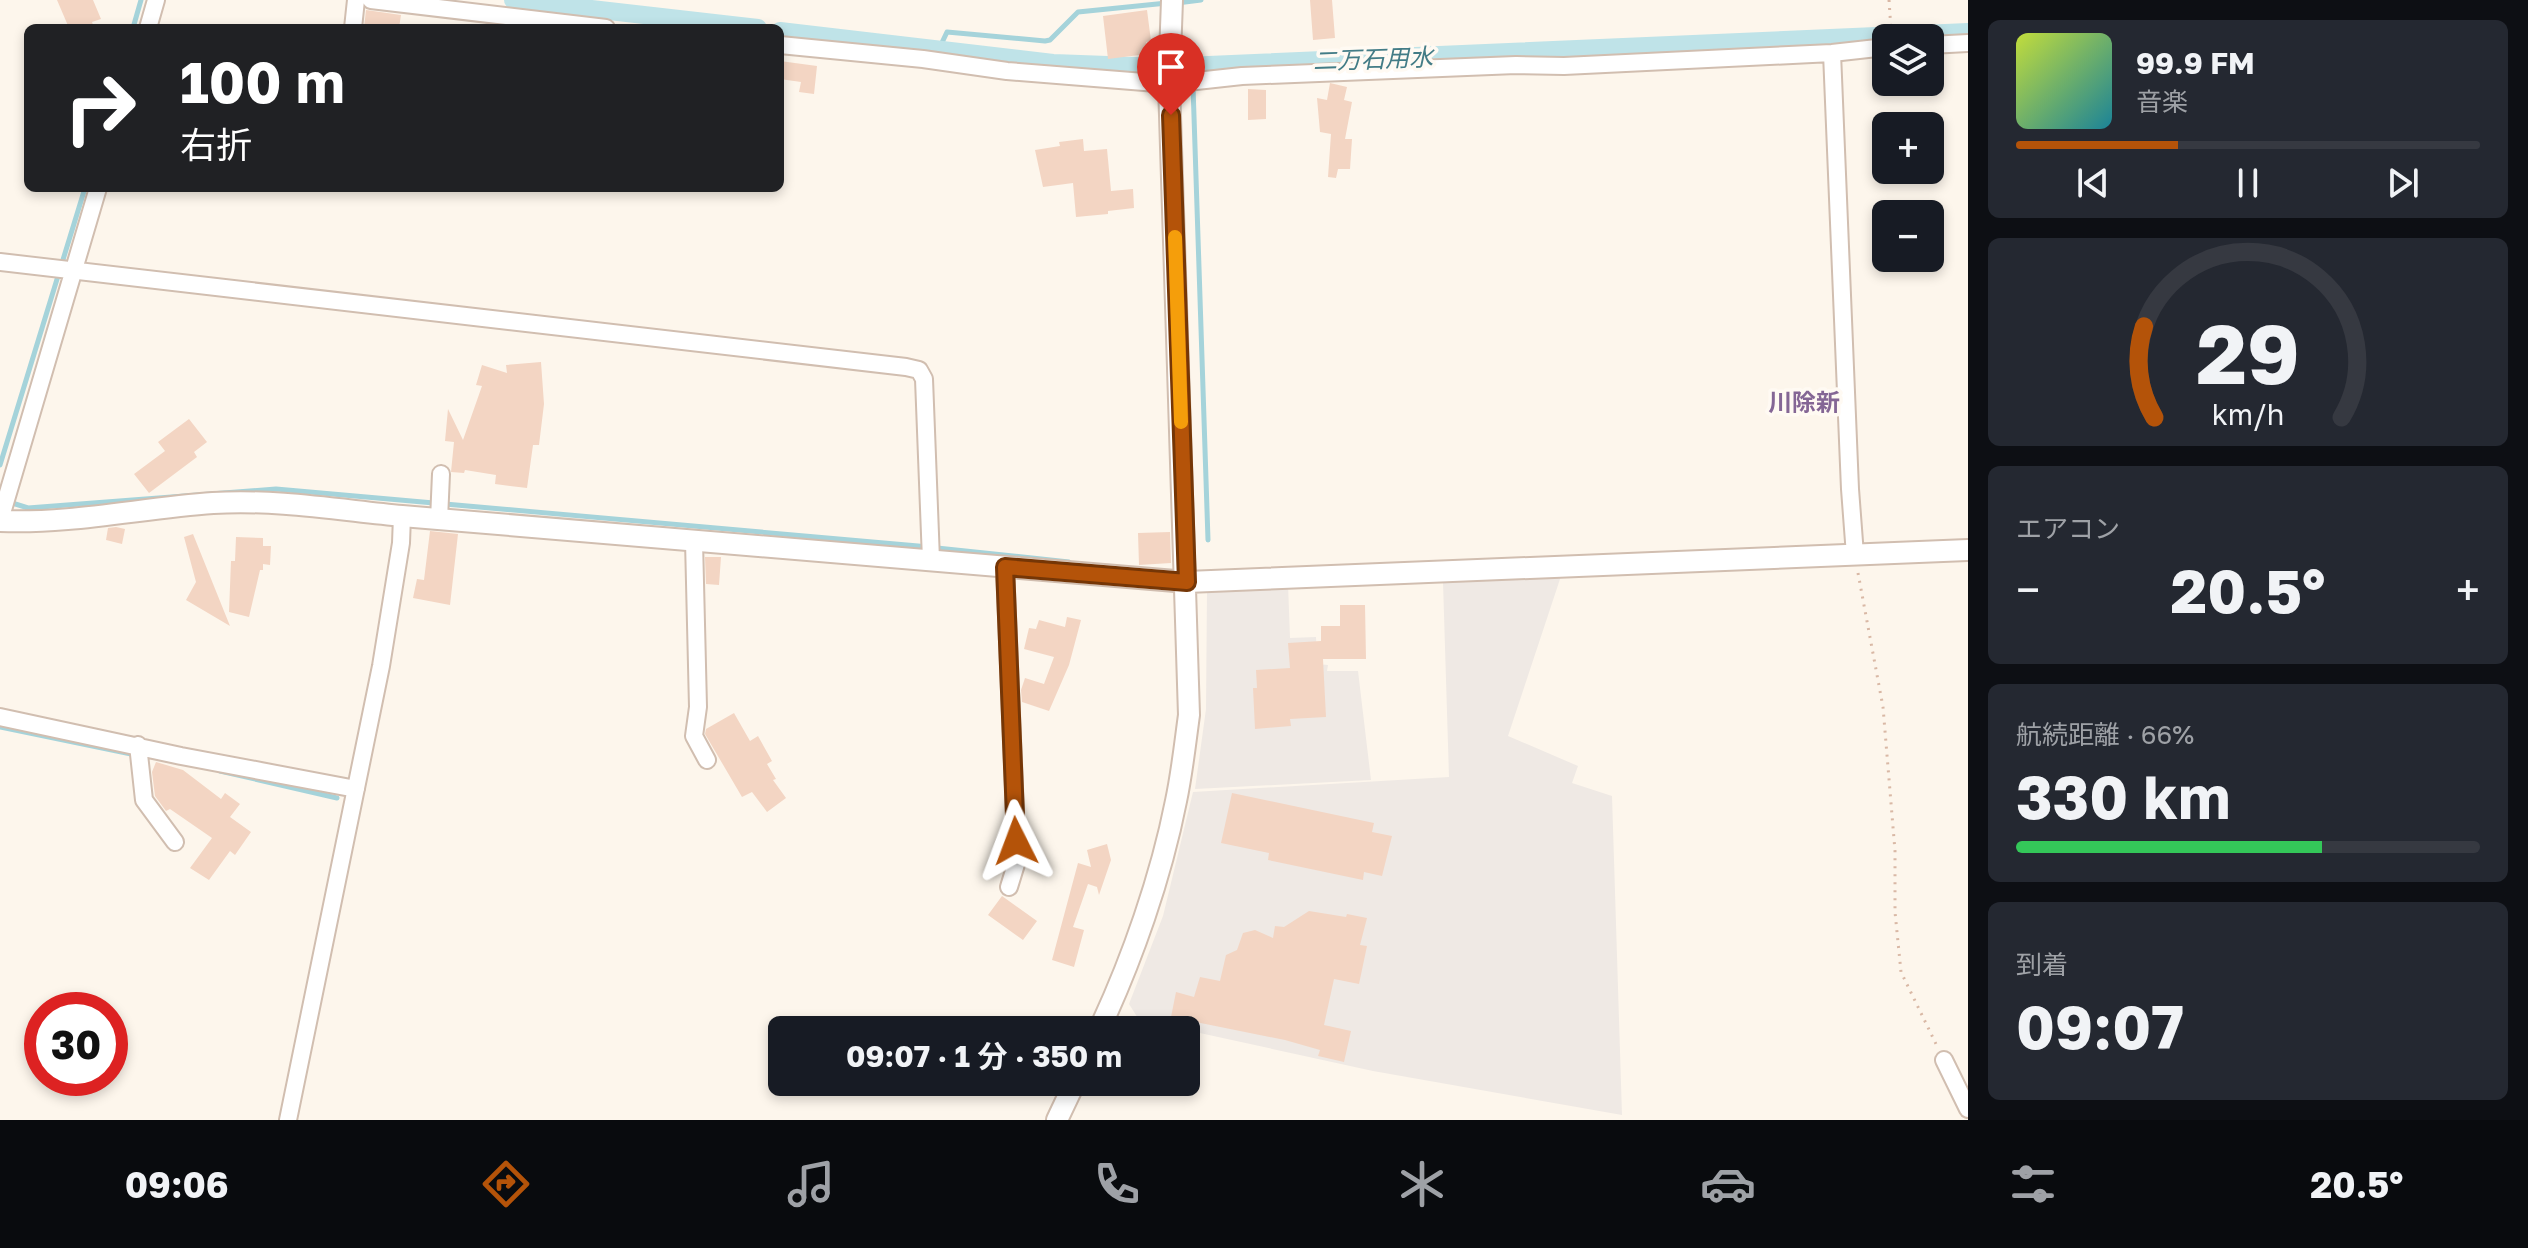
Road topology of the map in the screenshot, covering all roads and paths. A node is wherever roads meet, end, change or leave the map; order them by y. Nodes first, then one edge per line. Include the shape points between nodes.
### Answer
1 (156, 0) edge
2 (356, 0) edge
3 (371, 0) edge
4 (1172, 0) edge
5 (1889, 0) edge
6 (437, 4) edge
7 (149, 24) edge
8 (353, 24) edge
9 (578, 24) edge
10 (1891, 24) edge
11 (1968, 43) edge
12 (1944, 44) edge
13 (784, 45) edge
14 (1872, 49) edge
15 (1832, 53) junction
16 (1169, 84) junction
17 (97, 192) edge
18 (0, 262) edge
19 (72, 271) junction
20 (441, 474) dead end
21 (402, 516) junction
22 (0, 520) edge
23 (439, 520) junction
24 (694, 541) junction
25 (1968, 550) edge
26 (1855, 555) junction
27 (931, 560) junction
28 (1005, 567) junction
29 (1187, 582) junction
30 (0, 717) edge
31 (138, 745) junction
32 (707, 760) dead end
33 (356, 789) junction
34 (175, 842) dead end
35 (1009, 887) dead end
36 (1105, 1016) edge
37 (1944, 1060) joint
38 (1068, 1096) edge
39 (1968, 1109) edge
40 (288, 1120) edge
41 (1057, 1120) edge

1 - 7 street
2 - 8 street
3 - 6 street
4 - 16 street
5 - 10 path
6 - 9 street
11 - 12 street
13 - 16 street
14 - 15 street
15 - 16 street via 1242,76
15 - 26 street
16 - 29 street
17 - 19 street
18 - 19 street
19 - 22 street
19 - 27 street via 919,370 924,379
20 - 23 street
21 - 22 street via 275,502 213,503 40,523
21 - 23 street
21 - 33 street via 381,666
23 - 24 street
24 - 27 street
24 - 32 street via 694,736
25 - 26 street
26 - 29 street
26 - 37 path via 1883,707 1901,972
27 - 28 street
28 - 29 street
28 - 35 street via 1017,861
29 - 36 street via 1189,715 1176,801 1131,953
30 - 31 street
31 - 33 street
31 - 34 street via 144,800
33 - 40 street
37 - 39 street
38 - 41 street

